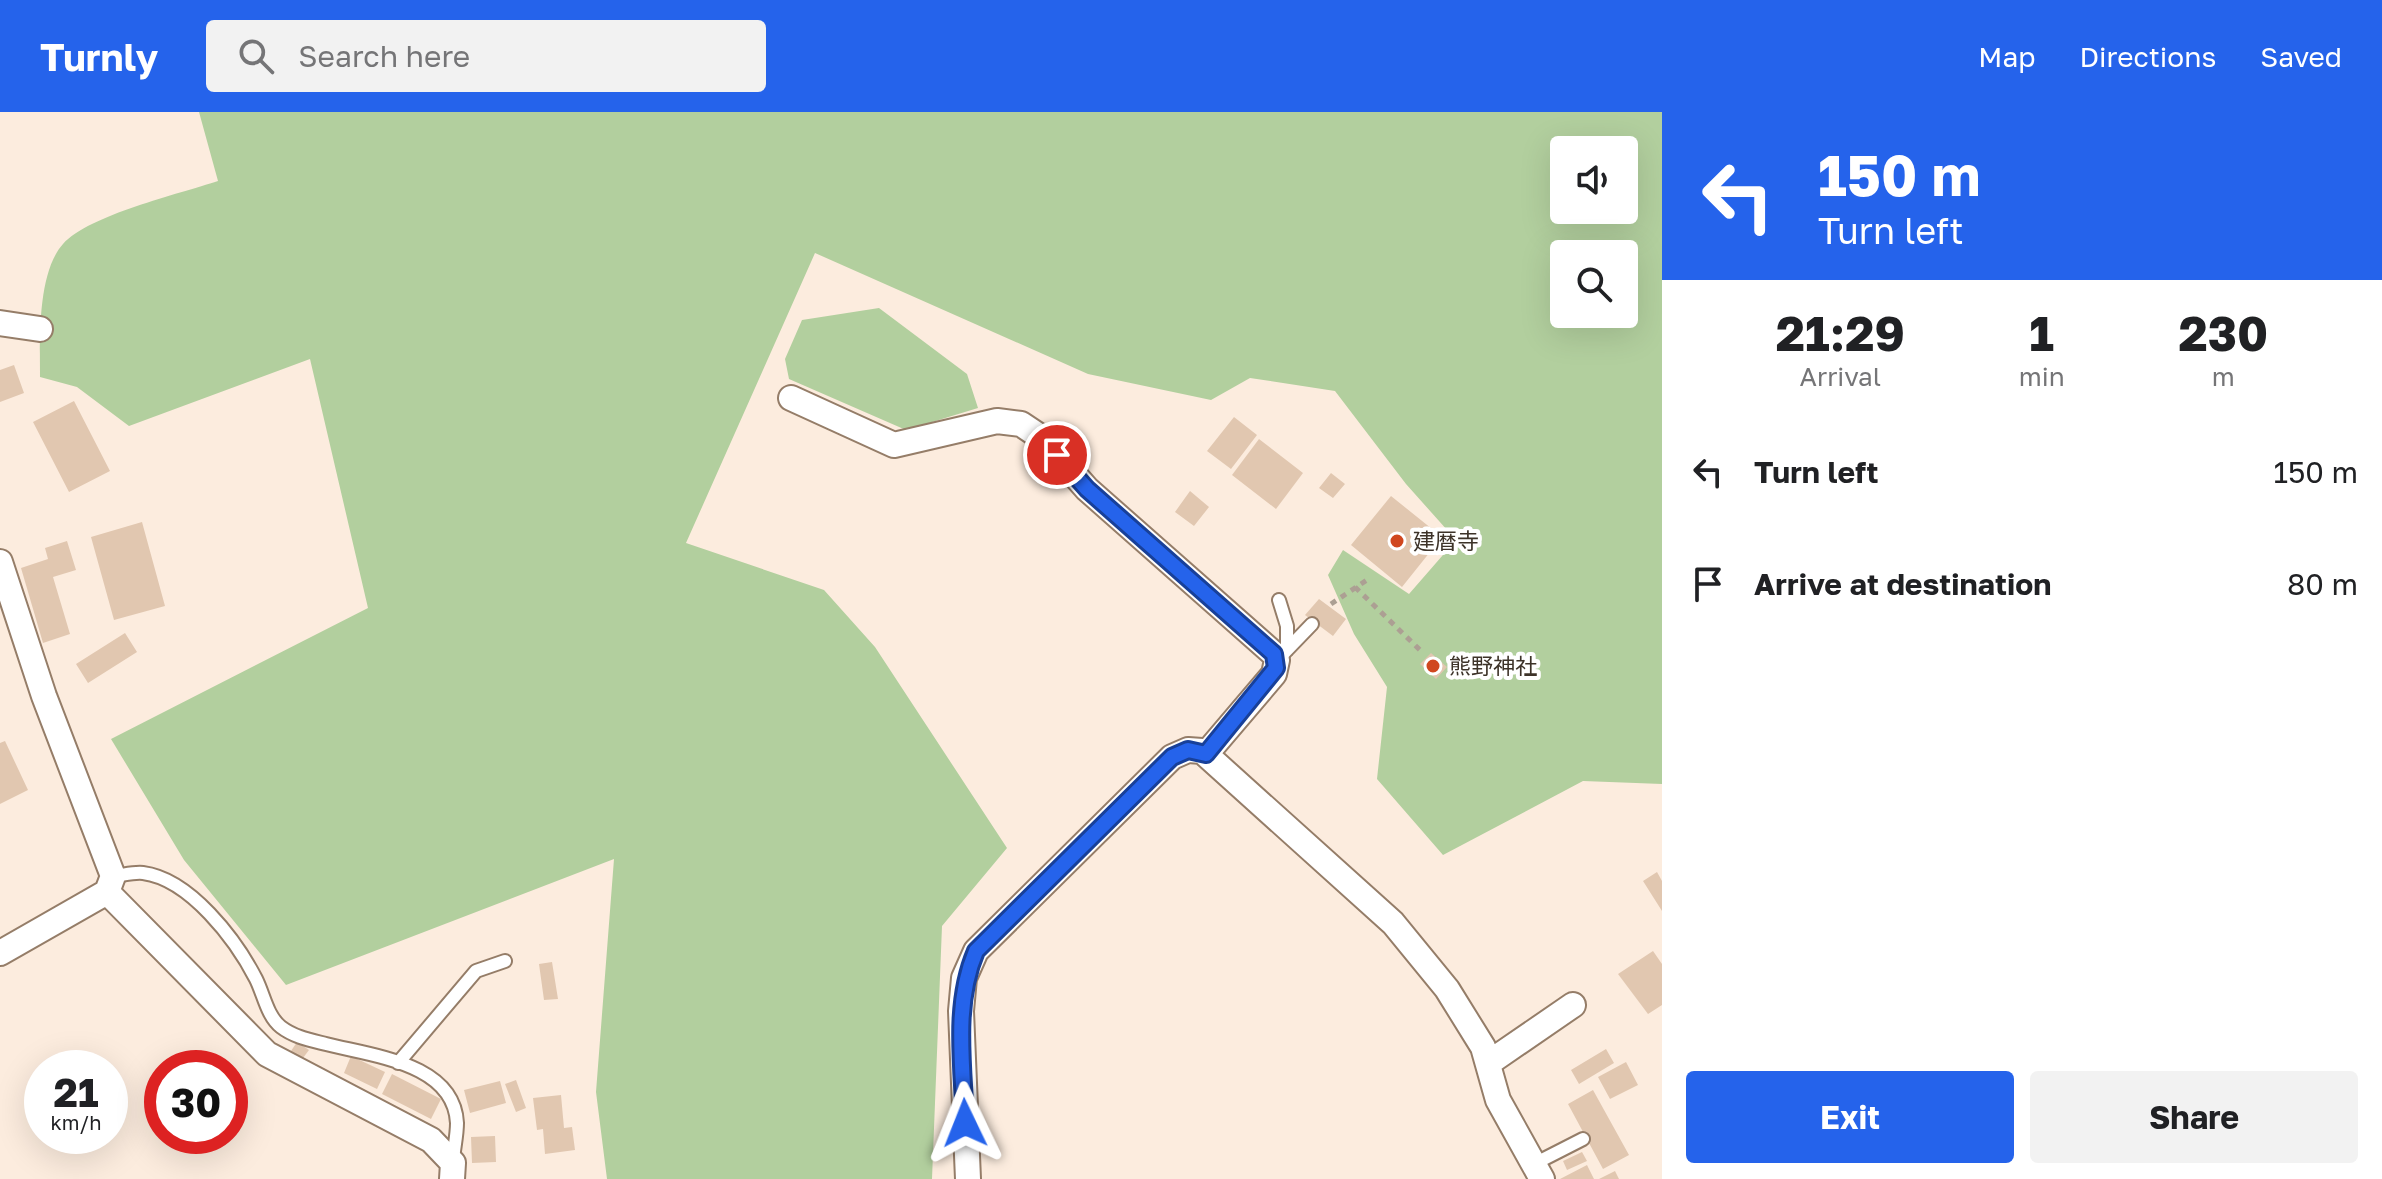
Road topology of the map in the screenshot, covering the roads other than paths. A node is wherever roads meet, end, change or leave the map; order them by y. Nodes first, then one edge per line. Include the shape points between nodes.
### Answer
1 (0, 323) edge
2 (40, 329) dead end
3 (791, 398) dead end
4 (0, 562) edge
5 (1279, 600) dead end
6 (1312, 624) dead end
7 (1282, 655) junction
8 (1206, 754) junction
9 (110, 884) junction
10 (0, 953) edge
11 (505, 961) dead end
12 (1573, 1005) dead end
13 (1490, 1062) junction
14 (398, 1063) junction
15 (1583, 1139) dead end
16 (453, 1171) edge
17 (1538, 1172) edge
18 (968, 1179) edge

1 - 2 street
3 - 7 street via 894,445 997,421 1021,424 1042,438 1087,489
4 - 9 street
5 - 7 lane via 1287,626
6 - 7 lane
7 - 8 street via 1274,674
8 - 13 street via 1393,923 1447,989
8 - 18 street via 1188,750 1172,757 976,951 964,978 961,1011
9 - 10 street
9 - 14 lane via 142,873 162,878 208,912 249,965 280,1026 298,1037
9 - 16 street via 267,1054 431,1140
11 - 14 lane via 476,971
12 - 13 street
13 - 17 street via 1498,1100
14 - 16 lane via 420,1071 450,1096 457,1122
15 - 17 lane

